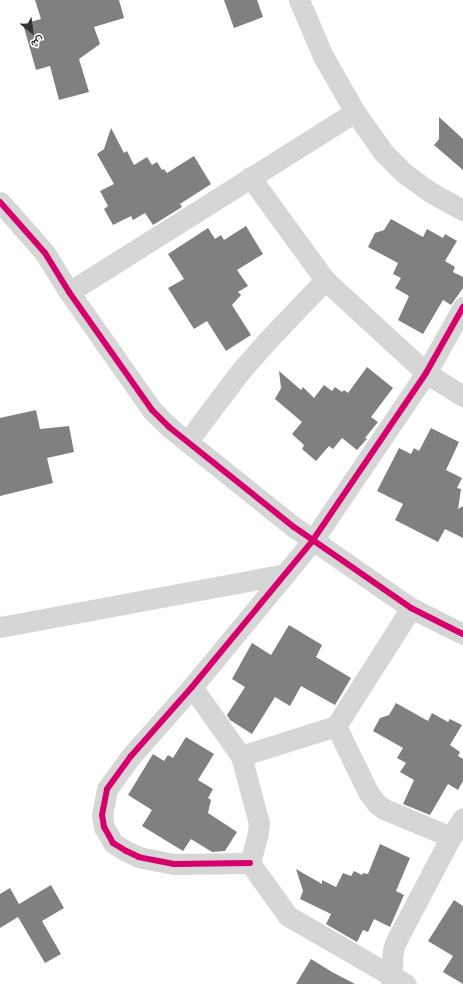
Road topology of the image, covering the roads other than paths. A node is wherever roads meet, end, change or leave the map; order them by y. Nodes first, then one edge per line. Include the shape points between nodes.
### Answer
1 (299, 0) edge
2 (355, 112) junction
3 (250, 177) junction
4 (0, 202) edge
5 (463, 210) edge
6 (325, 280) junction
7 (69, 292) junction
8 (463, 307) edge
9 (426, 373) junction
10 (463, 396) edge
11 (187, 442) junction
12 (313, 540) junction
13 (285, 574) junction
14 (411, 608) junction
15 (0, 627) edge
16 (462, 632) edge
17 (192, 687) junction
18 (336, 726) junction
19 (241, 756) junction
20 (463, 818) edge
21 (451, 837) junction
22 (250, 864) junction
23 (396, 981) edge

1 - 2 street via 323,56
2 - 3 street
2 - 5 street via 384,152 404,173 432,193
3 - 6 street
3 - 7 street
4 - 7 street via 45,253
6 - 9 street
6 - 11 street via 239,373
7 - 11 street via 152,410
8 - 9 street
9 - 10 street
9 - 12 street
11 - 12 street
12 - 13 street
12 - 14 street
13 - 15 street
13 - 17 street
14 - 16 street
14 - 18 street
17 - 19 street
17 - 22 street via 131,756 107,789 102,815 104,827 113,843 139,857 174,864
18 - 19 street
18 - 21 street via 368,792 377,804
19 - 22 street via 259,823
20 - 21 street
21 - 23 street via 395,943
22 - 23 street via 288,916

